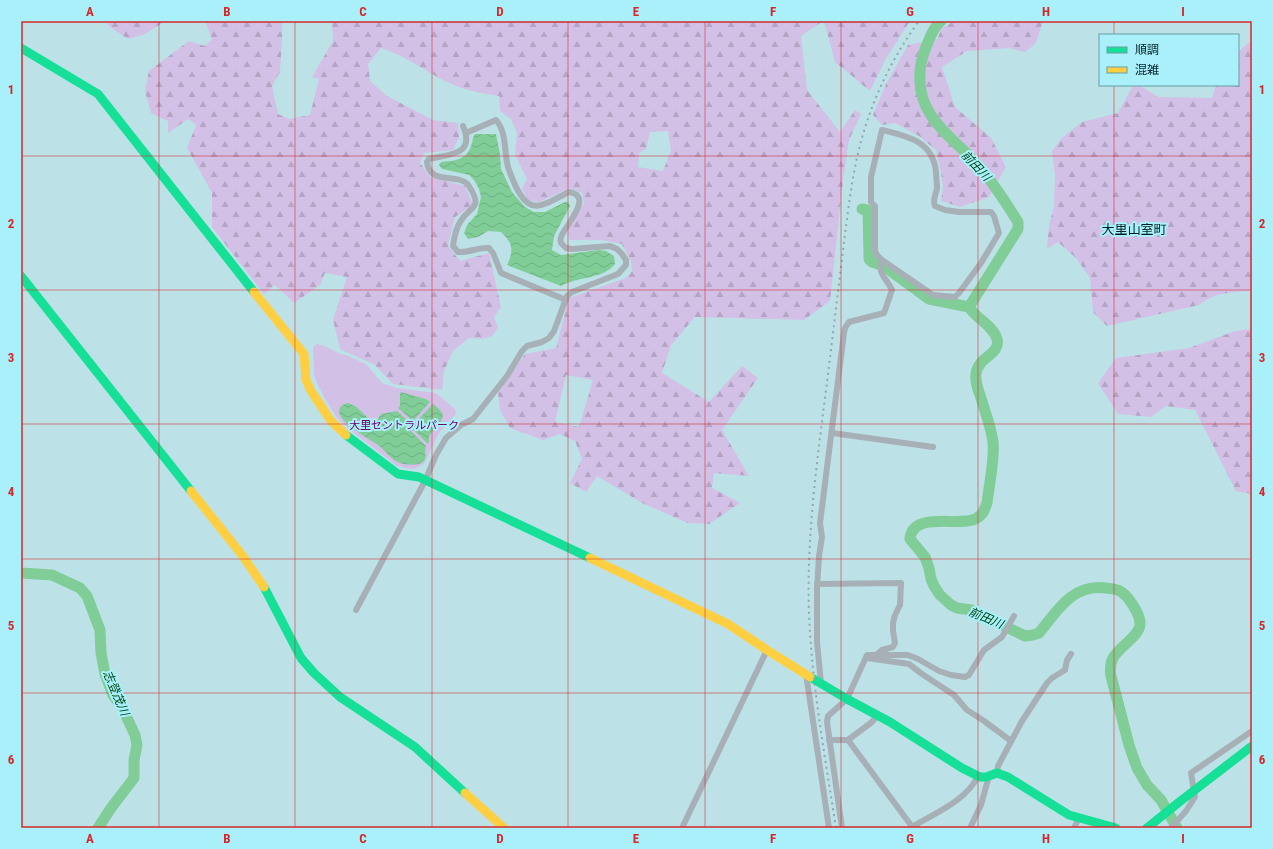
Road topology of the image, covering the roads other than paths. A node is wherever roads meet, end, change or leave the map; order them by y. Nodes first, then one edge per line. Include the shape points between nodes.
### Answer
1 (21, 48) edge
2 (463, 126) dead end
3 (466, 133) junction
4 (881, 264) junction
5 (22, 281) edge
6 (566, 300) junction
7 (832, 433) junction
8 (933, 447) dead end
9 (425, 481) junction
10 (817, 584) junction
11 (356, 610) dead end
12 (1012, 619) dead end
13 (767, 650) junction
14 (1071, 654) dead end
15 (876, 655) junction
16 (866, 658) junction
17 (806, 674) junction
18 (821, 682) junction
19 (847, 700) junction
20 (877, 716) junction
21 (1252, 731) edge
22 (829, 740) junction
23 (848, 740) junction
24 (1011, 740) junction
25 (1252, 746) edge
26 (993, 775) junction
27 (978, 776) junction
28 (1079, 818) junction
29 (912, 827) edge
30 (504, 828) edge
31 (682, 828) edge
32 (829, 828) edge
33 (842, 828) edge
34 (970, 828) edge
35 (1074, 828) edge
36 (1116, 828) edge
37 (1147, 828) edge
38 (1171, 828) edge

1 - 9 street via 98,94 304,354 306,380 331,421 398,474 419,477
2 - 3 street
3 - 6 street via 464,148 459,152 429,159 427,162 430,171 438,176 468,184 476,201 475,207 460,221 453,246 458,252 465,253 489,248 501,273
3 - 6 street via 496,120 500,124 508,167 521,198 535,206 541,206 569,192 578,197 579,203 560,238 561,243 572,249 610,246 618,249 626,260 626,265 618,274 572,292
4 - 4 street via 933,295 955,296 981,263 999,233 991,212 959,212 935,206 933,202 937,185 936,168 928,149 916,140 882,130 871,177 871,202 875,206 875,251
4 - 7 street via 881,272 892,290 884,313 853,320 845,328
5 - 30 street via 242,555 266,591 301,658 314,674 340,696 415,747
6 - 9 street via 549,338 522,351 473,419 446,438
7 - 8 street
7 - 10 street via 820,523 822,536
9 - 11 street
9 - 13 street via 728,624
10 - 15 street via 901,582 900,605 892,631 895,643 893,647
10 - 18 street via 817,642
12 - 15 street via 1002,637 984,650 969,675 965,677 939,671 908,655
13 - 17 street
13 - 31 street
14 - 24 street via 1065,670 1048,683
15 - 16 street via 867,655
16 - 19 street
16 - 24 street via 909,664 954,695 967,710
17 - 18 street
17 - 32 street
18 - 19 street
19 - 20 street
19 - 22 street via 827,718
20 - 23 street
20 - 27 street
21 - 38 street via 1190,773 1195,797
22 - 23 street
22 - 33 street
23 - 29 street
24 - 26 street
25 - 37 street, bridge
26 - 27 street
26 - 28 street via 1008,777 1062,811
26 - 34 street
27 - 29 street via 974,786 962,796
28 - 35 street
28 - 36 street

